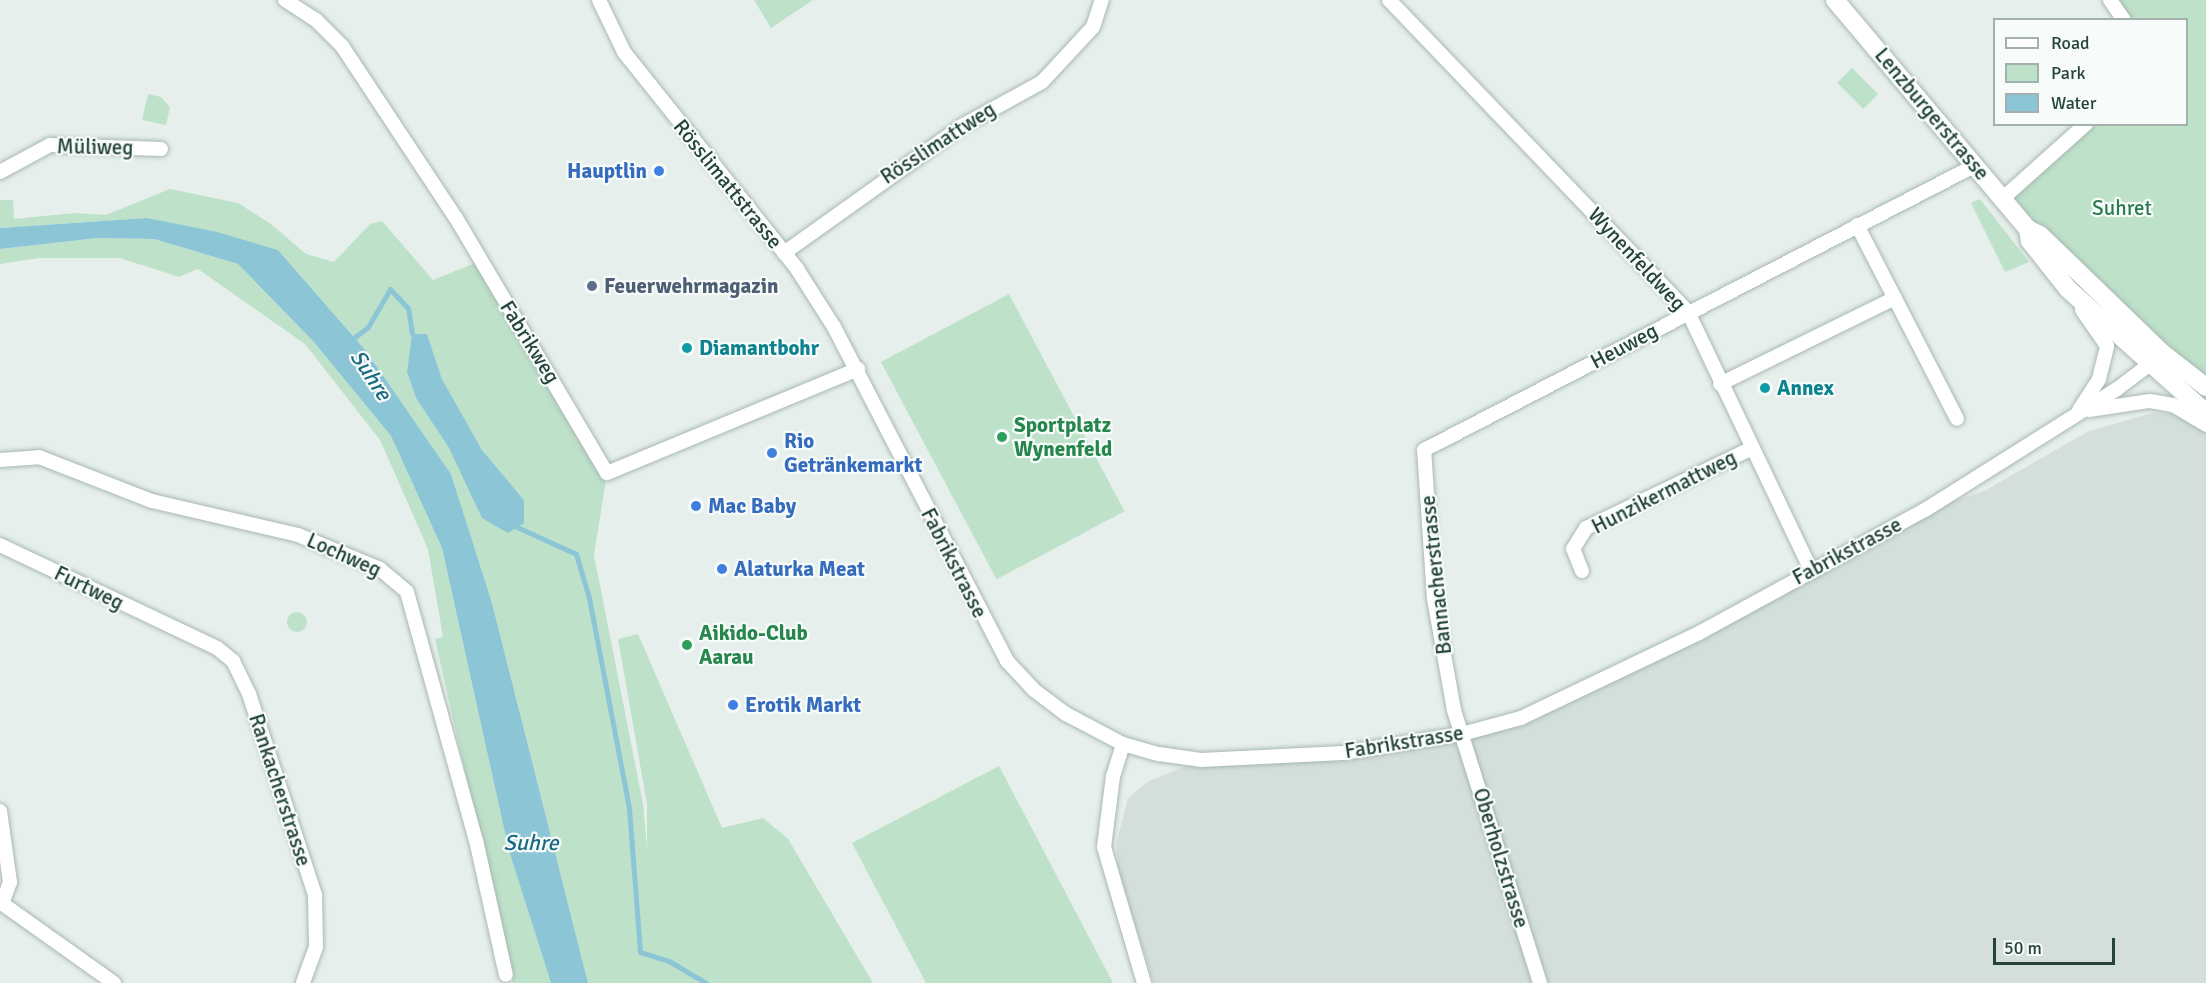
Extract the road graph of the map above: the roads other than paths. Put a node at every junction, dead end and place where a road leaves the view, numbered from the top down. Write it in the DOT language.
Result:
graph roads {
  1 [pos="285,0"];
  2 [pos="599,0"];
  3 [pos="1102,0"];
  4 [pos="1389,0"];
  5 [pos="1835,0"];
  6 [pos="2110,0"];
  7 [pos="2123,18"];
  8 [pos="2084,126"];
  9 [pos="161,149"];
  10 [pos="1976,165"];
  11 [pos="0,172"];
  12 [pos="2002,199"];
  13 [pos="1857,225"];
  14 [pos="2028,229"];
  15 [pos="784,253"];
  16 [pos="2068,289"];
  17 [pos="1895,298"];
  18 [pos="1688,312"];
  19 [pos="2155,359"];
  20 [pos="858,369"];
  21 [pos="1720,384"];
  22 [pos="2206,387"];
  23 [pos="2078,412"];
  24 [pos="2206,413"];
  25 [pos="1957,419"];
  26 [pos="2206,425"];
  27 [pos="1750,449"];
  28 [pos="1424,450"];
  29 [pos="0,460"];
  30 [pos="0,545"];
  31 [pos="1811,570"];
  32 [pos="1582,571"];
  33 [pos="178,630"];
  34 [pos="1462,734"];
  35 [pos="1123,744"];
  36 [pos="0,811"];
  37 [pos="1,903"];
  38 [pos="506,975"];
  39 [pos="114,983"];
  40 [pos="303,983"];
  41 [pos="1144,983"];
  42 [pos="1540,983"];
  1 -- 20 [label="street, Fabrikweg"];
  2 -- 15 [label="street, Rösslimattstrasse"];
  3 -- 15 [label="street, Rösslimattweg"];
  4 -- 18 [label="street, Wynenfeldweg"];
  5 -- 10 [label="main road, Lenzburgerstrasse"];
  6 -- 7 [label="street"];
  8 -- 12 [label="street"];
  9 -- 11 [label="street, Müliweg"];
  10 -- 12 [label="main road, Lenzburgerstrasse"];
  10 -- 13 [label="street, Heuweg"];
  12 -- 14 [label="main road, Lenzburgerstrasse"];
  13 -- 17 [label="street"];
  13 -- 18 [label="street, Heuweg"];
  14 -- 16 [label="main road, Lenzburgerstrasse"];
  14 -- 19 [label="main road, Lenzburgerstrasse"];
  15 -- 20 [label="street, Rösslimattstrasse"];
  16 -- 19 [label="main road, Lenzburgerstrasse"];
  16 -- 23 [label="street, Fabrikstrasse"];
  17 -- 21 [label="street"];
  17 -- 25 [label="street"];
  18 -- 21 [label="street, Wynenfeldweg"];
  18 -- 28 [label="street, Heuweg"];
  19 -- 22 [label="main road, Lenzburgerstrasse"];
  19 -- 23 [label="street, Fabrikstrasse"];
  19 -- 24 [label="main road, Lenzburgerstrasse"];
  20 -- 35 [label="street, Fabrikstrasse"];
  21 -- 27 [label="street, Wynenfeldweg"];
  23 -- 26 [label="street, Fabrikstrasse"];
  23 -- 31 [label="street, Fabrikstrasse"];
  27 -- 31 [label="street, Wynenfeldweg"];
  27 -- 32 [label="street, Hunzikermattweg"];
  28 -- 34 [label="street, Bannacherstrasse"];
  29 -- 38 [label="street, Lochweg"];
  30 -- 33 [label="street, Furtweg"];
  31 -- 34 [label="street, Fabrikstrasse"];
  33 -- 40 [label="street, Rankacherstrasse"];
  34 -- 35 [label="street, Fabrikstrasse"];
  34 -- 42 [label="street, Oberholzstrasse"];
  35 -- 41 [label="street"];
  36 -- 37 [label="street"];
  37 -- 39 [label="street"];
}
